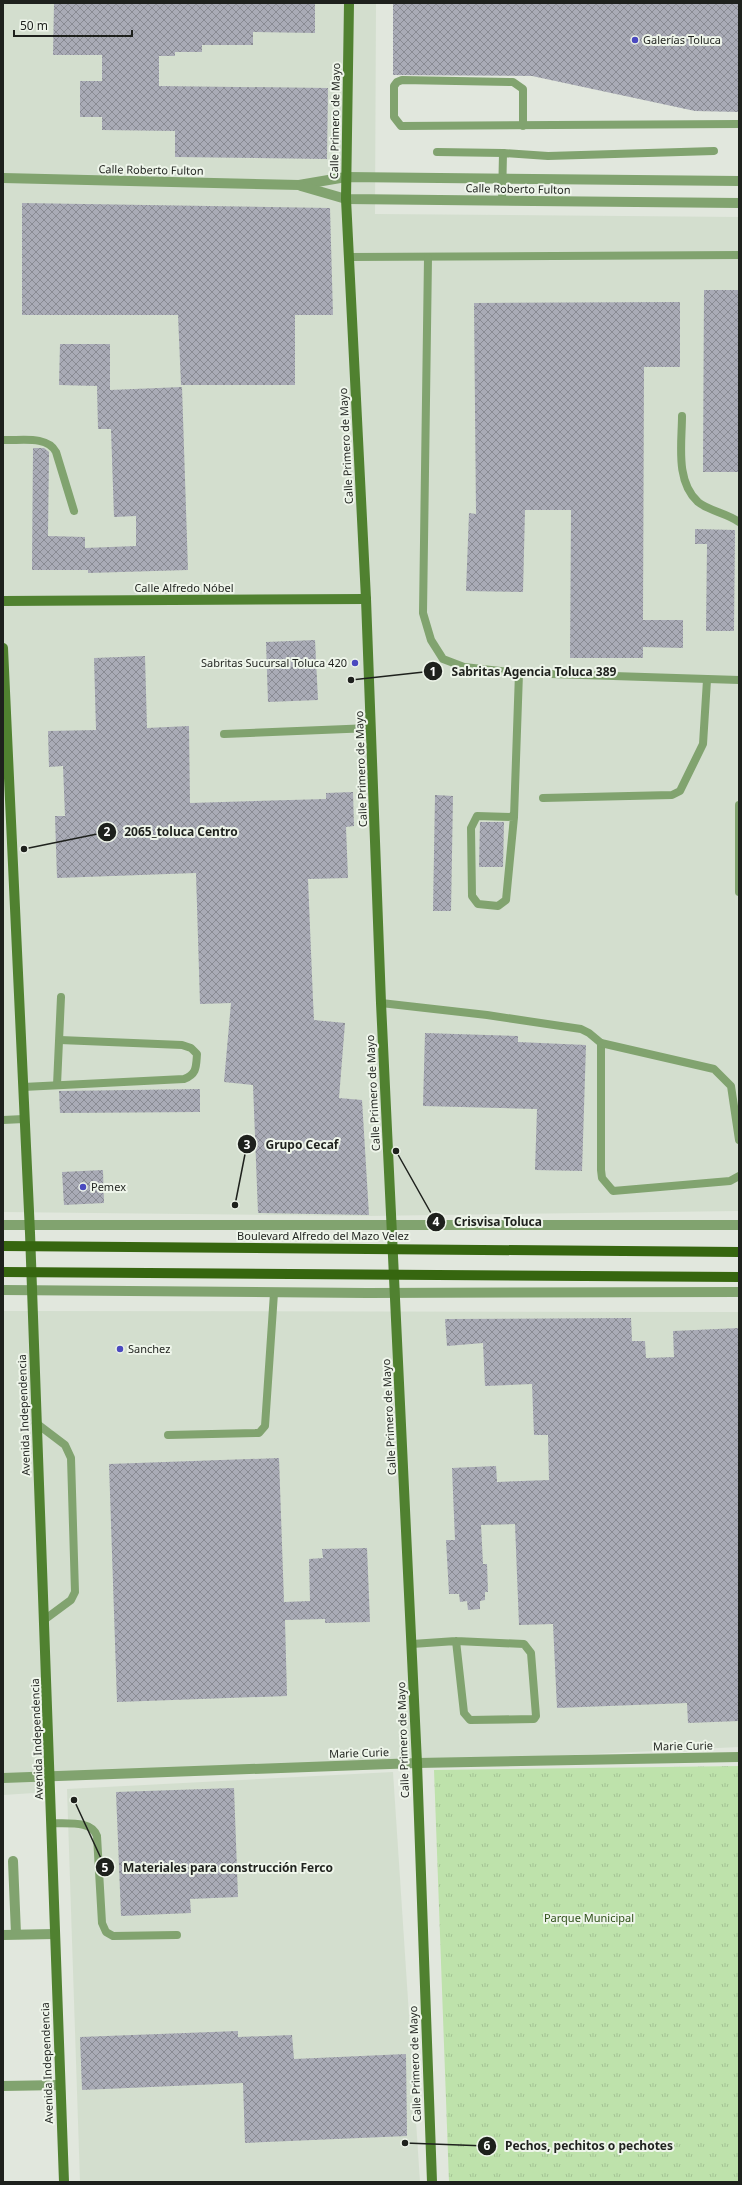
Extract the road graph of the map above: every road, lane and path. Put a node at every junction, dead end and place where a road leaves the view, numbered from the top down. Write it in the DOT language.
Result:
graph roads {
  1 [pos="349,3"];
  2 [pos="739,124"];
  3 [pos="523,126"];
  4 [pos="714,151"];
  5 [pos="437,152"];
  6 [pos="502,153"];
  7 [pos="346,177"];
  8 [pos="3,178"];
  9 [pos="502,178"];
  10 [pos="739,181"];
  11 [pos="299,185"];
  12 [pos="346,199"];
  13 [pos="502,201"];
  14 [pos="739,203"];
  15 [pos="739,255"];
  16 [pos="349,257"];
  17 [pos="428,258"];
  18 [pos="682,416"];
  19 [pos="3,440"];
  20 [pos="74,511"];
  21 [pos="739,522"];
  22 [pos="366,599"];
  23 [pos="3,601"];
  24 [pos="3,648"];
  25 [pos="520,673"];
  26 [pos="707,680"];
  27 [pos="739,680"];
  28 [pos="372,728"];
  29 [pos="224,734"];
  30 [pos="543,798"];
  31 [pos="739,805"];
  32 [pos="514,817"];
  33 [pos="739,892"];
  34 [pos="61,996"];
  35 [pos="381,1003"];
  36 [pos="60,1040"];
  37 [pos="601,1043"];
  38 [pos="57,1085"];
  39 [pos="23,1087"];
  40 [pos="24,1119"];
  41 [pos="3,1120"];
  42 [pos="739,1140"];
  43 [pos="739,1176"];
  44 [pos="3,1225"];
  45 [pos="739,1225"];
  46 [pos="391,1226"];
  47 [pos="30,1229"];
  48 [pos="3,1246"];
  49 [pos="739,1252"];
  50 [pos="3,1272"];
  51 [pos="739,1277"];
  52 [pos="31,1287"];
  53 [pos="3,1290"];
  54 [pos="395,1292"];
  55 [pos="739,1292"];
  56 [pos="274,1293"];
  57 [pos="36,1422"];
  58 [pos="168,1435"];
  59 [pos="44,1620"];
  60 [pos="456,1641"];
  61 [pos="412,1644"];
  62 [pos="739,1756"];
  63 [pos="417,1763"];
  64 [pos="50,1775"];
  65 [pos="3,1778"];
  66 [pos="52,1823"];
  67 [pos="14,1861"];
  68 [pos="16,1934"];
  69 [pos="55,1934"];
  70 [pos="3,1935"];
  71 [pos="177,1935"];
  72 [pos="60,2085"];
  73 [pos="3,2086"];
  74 [pos="64,2182"];
  75 [pos="432,2182"];
  1 -- 7 [label="main road, Calle Primero de Mayo"];
  2 -- 3 [label="lane"];
  3 -- 3 [label="lane"];
  4 -- 6 [label="lane"];
  5 -- 6 [label="lane"];
  6 -- 9 [label="lane"];
  7 -- 9 [label="street, Calle Roberto Fulton"];
  7 -- 11 [label="street, Calle Roberto Fulton"];
  7 -- 12 [label="main road, Calle Primero de Mayo"];
  8 -- 11 [label="street, Calle Roberto Fulton"];
  9 -- 10 [label="street, Calle Roberto Fulton"];
  9 -- 13 [label="lane"];
  11 -- 12 [label="street, Calle Roberto Fulton"];
  12 -- 13 [label="street, Calle Roberto Fulton"];
  12 -- 16 [label="main road, Calle Primero de Mayo"];
  13 -- 14 [label="street, Calle Roberto Fulton"];
  15 -- 17 [label="lane"];
  16 -- 17 [label="lane"];
  16 -- 22 [label="main road, Calle Primero de Mayo"];
  17 -- 25 [label="lane"];
  18 -- 21 [label="lane"];
  19 -- 20 [label="lane"];
  22 -- 23 [label="main road, Calle Alfredo Nóbel"];
  22 -- 28 [label="main road, Calle Primero de Mayo"];
  24 -- 39 [label="main road, Avenida Independencia"];
  25 -- 26 [label="lane"];
  25 -- 32 [label="lane"];
  26 -- 27 [label="lane"];
  26 -- 30 [label="lane"];
  28 -- 29 [label="lane"];
  28 -- 35 [label="main road, Calle Primero de Mayo"];
  31 -- 33 [label="lane"];
  32 -- 32 [label="lane"];
  34 -- 36 [label="lane"];
  35 -- 37 [label="lane"];
  35 -- 46 [label="main road, Calle Primero de Mayo"];
  36 -- 38 [label="lane"];
  36 -- 38 [label="lane"];
  37 -- 42 [label="lane"];
  37 -- 43 [label="lane"];
  38 -- 39 [label="lane"];
  39 -- 40 [label="main road, Avenida Independencia"];
  40 -- 41 [label="lane"];
  40 -- 47 [label="main road, Avenida Independencia"];
  44 -- 47 [label="street, Boulevard Alfredo del Mazo Velez"];
  45 -- 46 [label="street, Boulevard Alfredo del Mazo Velez"];
  46 -- 47 [label="street, Boulevard Alfredo del Mazo Velez"];
  46 -- 54 [label="main road, Calle Primero de Mayo"];
  47 -- 52 [label="main road, Avenida Independencia"];
  48 -- 49 [label="main road, Boulevard Alfredo del Mazo Velez"];
  50 -- 51 [label="main road"];
  52 -- 53 [label="street"];
  52 -- 56 [label="street"];
  52 -- 57 [label="main road, Avenida Independencia"];
  54 -- 55 [label="street"];
  54 -- 56 [label="street"];
  54 -- 61 [label="main road, Calle Primero de Mayo"];
  56 -- 58 [label="lane"];
  57 -- 59 [label="main road, Avenida Independencia"];
  57 -- 59 [label="lane"];
  59 -- 64 [label="main road, Avenida Independencia"];
  60 -- 60 [label="lane"];
  60 -- 61 [label="lane"];
  61 -- 63 [label="main road, Calle Primero de Mayo"];
  62 -- 63 [label="street, Marie Curie"];
  63 -- 64 [label="street, Marie Curie"];
  63 -- 75 [label="main road, Calle Primero de Mayo"];
  64 -- 65 [label="street, Marie Curie"];
  64 -- 66 [label="main road, Avenida Independencia"];
  66 -- 69 [label="main road, Avenida Independencia"];
  66 -- 71 [label="lane"];
  67 -- 68 [label="street"];
  68 -- 69 [label="street"];
  68 -- 70 [label="street"];
  69 -- 72 [label="main road, Avenida Independencia"];
  72 -- 73 [label="street"];
  72 -- 74 [label="main road, Avenida Independencia"];
}
